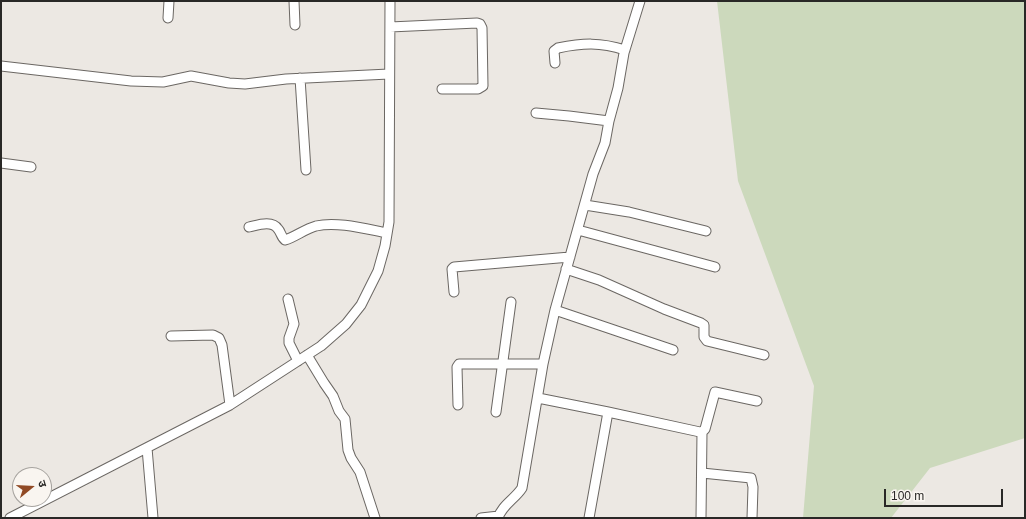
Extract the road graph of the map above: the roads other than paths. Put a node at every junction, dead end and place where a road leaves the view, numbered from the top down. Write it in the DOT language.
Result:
graph roads {
  1 [pos="169,1"];
  2 [pos="294,1"];
  3 [pos="390,1"];
  4 [pos="640,1"];
  5 [pos="168,18"];
  6 [pos="295,25"];
  7 [pos="390,28"];
  8 [pos="625,50"];
  9 [pos="555,63"];
  10 [pos="1,66"];
  11 [pos="389,74"];
  12 [pos="300,78"];
  13 [pos="442,89"];
  14 [pos="536,113"];
  15 [pos="609,121"];
  16 [pos="1,164"];
  17 [pos="31,167"];
  18 [pos="306,170"];
  19 [pos="585,205"];
  20 [pos="249,227"];
  21 [pos="578,230"];
  22 [pos="706,231"];
  23 [pos="387,233"];
  24 [pos="570,258"];
  25 [pos="715,267"];
  26 [pos="566,269"];
  27 [pos="454,292"];
  28 [pos="288,299"];
  29 [pos="511,302"];
  30 [pos="555,310"];
  31 [pos="171,336"];
  32 [pos="673,350"];
  33 [pos="308,355"];
  34 [pos="764,355"];
  35 [pos="298,361"];
  36 [pos="503,364"];
  37 [pos="543,364"];
  38 [pos="538,398"];
  39 [pos="757,401"];
  40 [pos="230,405"];
  41 [pos="458,405"];
  42 [pos="496,412"];
  43 [pos="608,412"];
  44 [pos="702,432"];
  45 [pos="147,448"];
  46 [pos="702,473"];
  47 [pos="498,517"];
  48 [pos="10,518"];
  49 [pos="153,518"];
  50 [pos="375,518"];
  51 [pos="481,518"];
  52 [pos="589,518"];
  53 [pos="701,518"];
  54 [pos="752,518"];
  1 -- 5 [label="street"];
  2 -- 6 [label="street"];
  3 -- 7 [label="street"];
  4 -- 8 [label="street"];
  7 -- 11 [label="street"];
  7 -- 13 [label="street"];
  8 -- 9 [label="street"];
  8 -- 15 [label="street"];
  10 -- 12 [label="street"];
  11 -- 12 [label="street"];
  11 -- 23 [label="street"];
  12 -- 18 [label="street"];
  14 -- 15 [label="street"];
  15 -- 19 [label="street"];
  16 -- 17 [label="street"];
  19 -- 21 [label="street"];
  19 -- 22 [label="street"];
  20 -- 23 [label="street"];
  21 -- 24 [label="street"];
  21 -- 25 [label="street"];
  23 -- 33 [label="street"];
  24 -- 26 [label="street"];
  24 -- 27 [label="street"];
  26 -- 30 [label="street"];
  26 -- 34 [label="street"];
  28 -- 35 [label="street"];
  29 -- 36 [label="street"];
  30 -- 32 [label="street"];
  30 -- 37 [label="street"];
  31 -- 40 [label="street"];
  33 -- 35 [label="street"];
  33 -- 50 [label="street"];
  35 -- 40 [label="street"];
  36 -- 37 [label="street"];
  36 -- 41 [label="street"];
  36 -- 42 [label="street"];
  37 -- 38 [label="street"];
  38 -- 43 [label="street"];
  38 -- 47 [label="street"];
  39 -- 44 [label="street"];
  40 -- 45 [label="street"];
  43 -- 44 [label="street"];
  43 -- 52 [label="street"];
  44 -- 46 [label="street"];
  45 -- 48 [label="street"];
  45 -- 49 [label="street"];
  46 -- 53 [label="street"];
  46 -- 54 [label="street"];
  47 -- 51 [label="street"];
}
